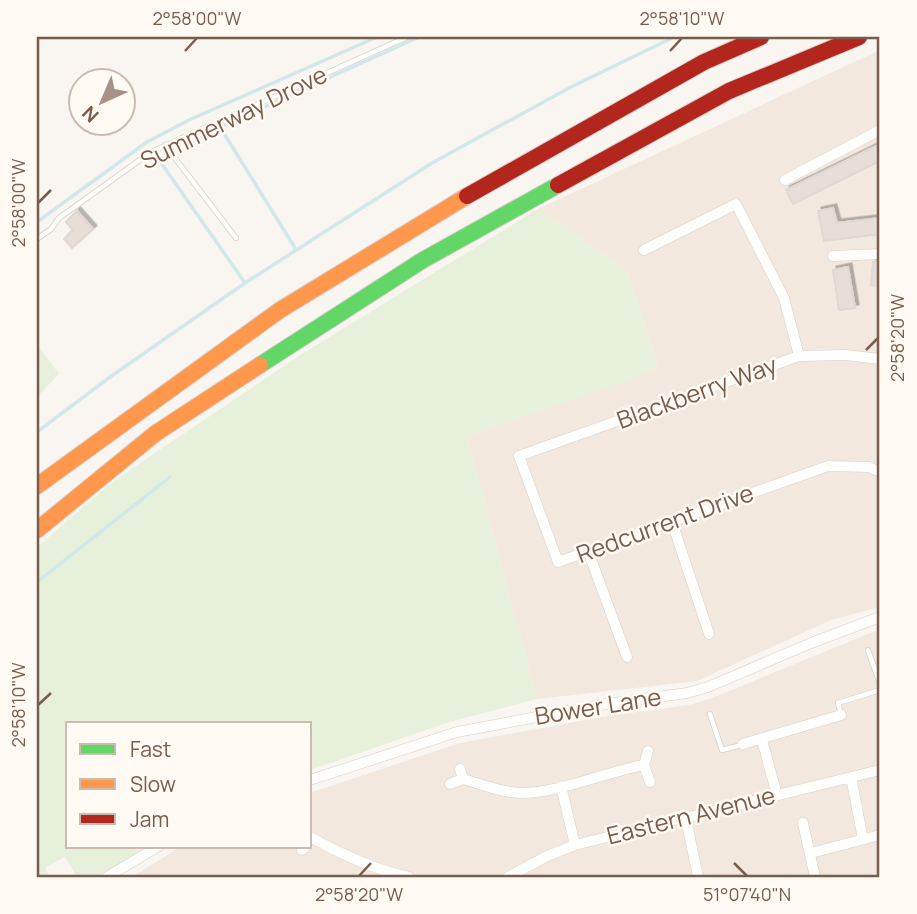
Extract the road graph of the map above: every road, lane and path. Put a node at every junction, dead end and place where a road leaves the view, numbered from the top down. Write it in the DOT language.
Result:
graph roads {
  1 [pos="407,37"];
  2 [pos="761,37"];
  3 [pos="859,37"];
  4 [pos="880,130"];
  5 [pos="165,145"];
  6 [pos="785,180"];
  7 [pos="236,238"];
  8 [pos="37,239"];
  9 [pos="644,250"];
  10 [pos="880,254"];
  11 [pos="833,256"];
  12 [pos="799,356"];
  13 [pos="880,359"];
  14 [pos="519,456"];
  15 [pos="880,472"];
  16 [pos="37,486"];
  17 [pos="672,522"];
  18 [pos="37,530"];
  19 [pos="588,551"];
  20 [pos="880,617"];
  21 [pos="709,634"];
  22 [pos="868,650"];
  23 [pos="627,657"];
  24 [pos="880,684"];
  25 [pos="880,690"];
  26 [pos="710,714"];
  27 [pos="841,715"];
  28 [pos="762,740"];
  29 [pos="743,744"];
  30 [pos="648,751"];
  31 [pos="644,765"];
  32 [pos="880,770"];
  33 [pos="851,777"];
  34 [pos="312,779"];
  35 [pos="650,782"];
  36 [pos="450,784"];
  37 [pos="561,786"];
  38 [pos="777,795"];
  39 [pos="685,819"];
  40 [pos="803,823"];
  41 [pos="880,835"];
  42 [pos="863,839"];
  43 [pos="312,844"];
  44 [pos="575,845"];
  45 [pos="156,848"];
  46 [pos="811,853"];
  47 [pos="391,876"];
  48 [pos="107,877"];
  49 [pos="409,877"];
  50 [pos="508,877"];
  51 [pos="698,877"];
  52 [pos="815,877"];
  1 -- 5 [label="lane, Summerway Drove"];
  2 -- 16 [label="highway"];
  3 -- 18 [label="highway"];
  4 -- 6 [label="street"];
  5 -- 7 [label="lane"];
  5 -- 8 [label="lane, Summerway Drove"];
  9 -- 12 [label="street"];
  10 -- 11 [label="street"];
  12 -- 13 [label="street, Blackberry Way"];
  12 -- 14 [label="street, Blackberry Way"];
  14 -- 19 [label="street, Redcurrent Drive"];
  15 -- 17 [label="street, Redcurrent Drive"];
  17 -- 19 [label="street, Redcurrent Drive"];
  17 -- 21 [label="street"];
  19 -- 23 [label="street"];
  20 -- 34 [label="street, Bower Lane"];
  22 -- 24 [label="lane"];
  25 -- 27 [label="lane"];
  26 -- 29 [label="lane"];
  27 -- 28 [label="street"];
  28 -- 29 [label="street"];
  28 -- 38 [label="street"];
  30 -- 31 [label="street"];
  31 -- 35 [label="street"];
  31 -- 37 [label="street"];
  32 -- 33 [label="street, Eastern Avenue"];
  33 -- 38 [label="street, Eastern Avenue"];
  33 -- 42 [label="street"];
  36 -- 37 [label="street"];
  37 -- 44 [label="street"];
  38 -- 39 [label="street, Eastern Avenue"];
  39 -- 44 [label="street, Eastern Avenue"];
  39 -- 51 [label="street"];
  40 -- 46 [label="street"];
  41 -- 42 [label="street"];
  42 -- 46 [label="street"];
  43 -- 47 [label="street"];
  44 -- 50 [label="street, Eastern Avenue"];
  45 -- 48 [label="street"];
  46 -- 52 [label="street"];
  47 -- 49 [label="street"];
}
